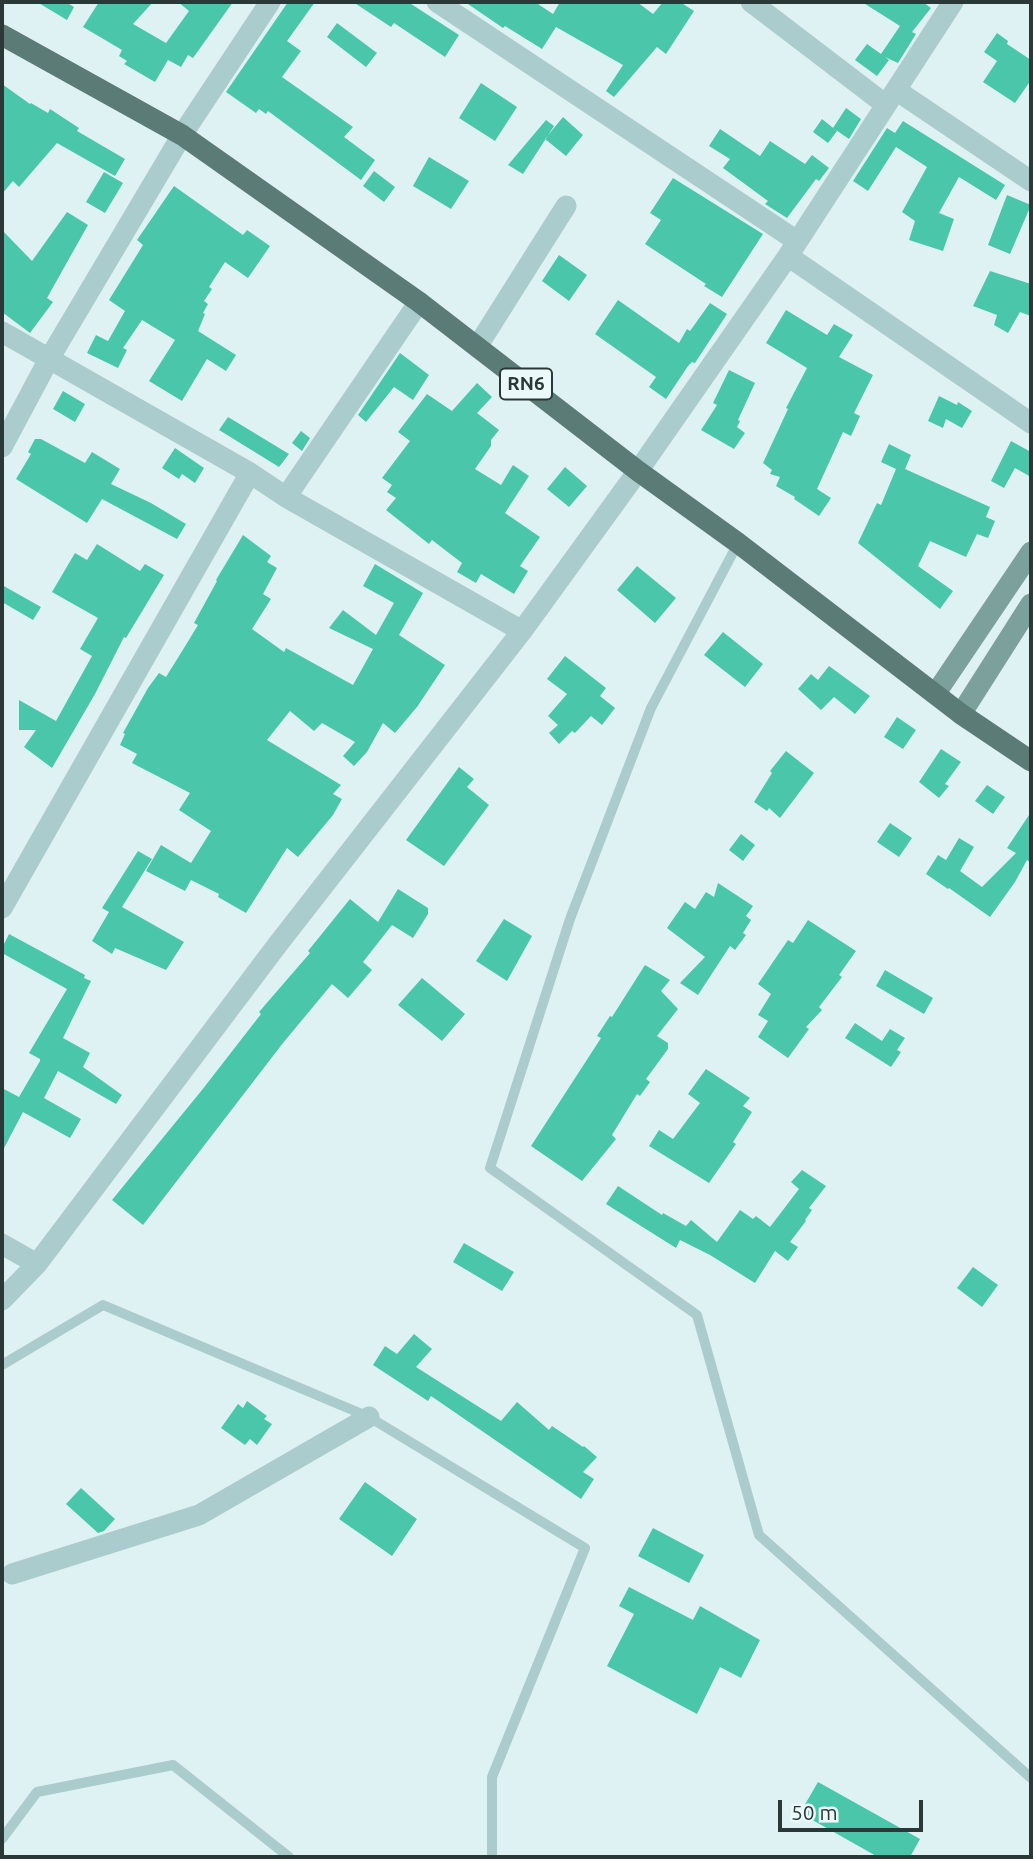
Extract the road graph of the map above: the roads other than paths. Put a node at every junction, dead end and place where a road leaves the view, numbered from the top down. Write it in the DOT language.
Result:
graph roads {
  1 [pos="270,2"];
  2 [pos="437,2"];
  3 [pos="751,2"];
  4 [pos="953,2"];
  5 [pos="2,36"];
  6 [pos="891,98"];
  7 [pos="182,135"];
  8 [pos="1031,181"];
  9 [pos="566,206"];
  10 [pos="793,249"];
  11 [pos="419,302"];
  12 [pos="2,332"];
  13 [pos="477,346"];
  14 [pos="49,359"];
  15 [pos="1031,424"];
  16 [pos="2,447"];
  17 [pos="638,471"];
  18 [pos="250,472"];
  19 [pos="286,498"];
  20 [pos="738,543"];
  21 [pos="1031,552"];
  22 [pos="1031,604"];
  23 [pos="522,631"];
  24 [pos="936,693"];
  25 [pos="961,714"];
  26 [pos="1031,761"];
  27 [pos="2,908"];
  28 [pos="2,1244"];
  29 [pos="37,1264"];
  30 [pos="2,1300"];
  31 [pos="2,1365"];
  32 [pos="369,1417"];
  33 [pos="12,1574"];
  34 [pos="1031,1778"];
  35 [pos="2,1839"];
  36 [pos="289,1857"];
  37 [pos="492,1857"];
  1 -- 7 [label="street"];
  2 -- 10 [label="street"];
  3 -- 6 [label="street"];
  4 -- 6 [label="street"];
  5 -- 7 [label="main road, RN6"];
  6 -- 8 [label="street"];
  6 -- 10 [label="street"];
  7 -- 11 [label="main road, RN6"];
  7 -- 14 [label="street"];
  9 -- 13 [label="street"];
  10 -- 15 [label="street"];
  10 -- 17 [label="street"];
  11 -- 13 [label="main road, RN6"];
  11 -- 19 [label="street"];
  12 -- 14 [label="street"];
  13 -- 17 [label="main road, RN6"];
  14 -- 16 [label="street"];
  14 -- 18 [label="street"];
  17 -- 20 [label="main road, RN6"];
  17 -- 23 [label="street"];
  18 -- 19 [label="street"];
  18 -- 27 [label="street"];
  19 -- 23 [label="street"];
  20 -- 24 [label="main road, RN6"];
  20 -- 34 [label="lane"];
  21 -- 24 [label="street"];
  22 -- 25 [label="street"];
  23 -- 29 [label="street"];
  24 -- 25 [label="main road, RN6"];
  25 -- 26 [label="main road, RN6"];
  28 -- 29 [label="street"];
  29 -- 30 [label="street"];
  31 -- 32 [label="lane"];
  32 -- 33 [label="street"];
  32 -- 37 [label="lane"];
  35 -- 36 [label="lane"];
}
